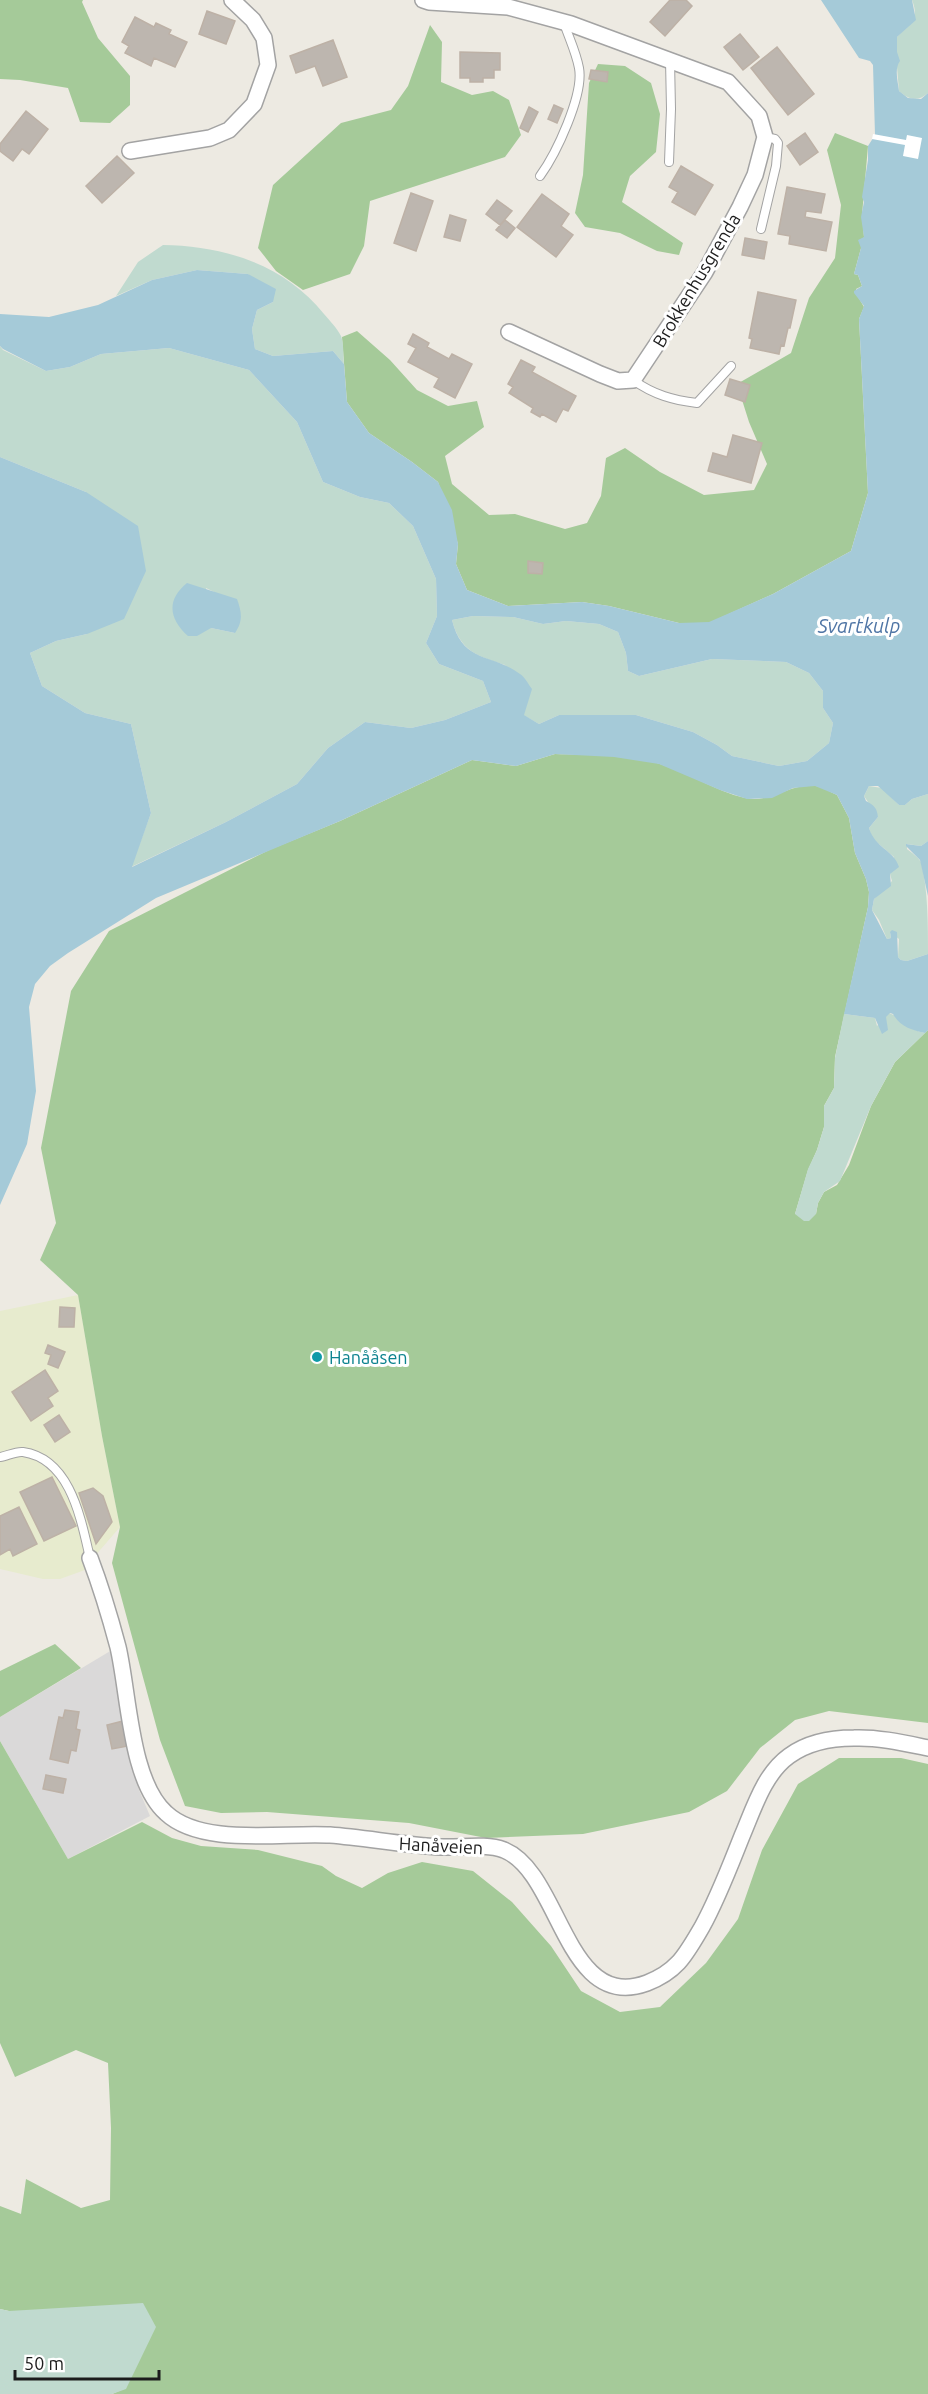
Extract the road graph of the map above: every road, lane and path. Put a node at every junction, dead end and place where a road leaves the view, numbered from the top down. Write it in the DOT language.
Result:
graph roads {
  1 [pos="232,0"];
  2 [pos="423,0"];
  3 [pos="563,22"];
  4 [pos="670,59"];
  5 [pos="765,137"];
  6 [pos="130,151"];
  7 [pos="669,162"];
  8 [pos="540,177"];
  9 [pos="761,229"];
  10 [pos="509,332"];
  11 [pos="731,366"];
  12 [pos="633,380"];
  13 [pos="0,1457"];
  14 [pos="90,1558"];
  15 [pos="928,1748"];
  1 -- 6 [label="street"];
  2 -- 3 [label="street"];
  3 -- 4 [label="street"];
  3 -- 8 [label="lane"];
  4 -- 5 [label="street"];
  4 -- 7 [label="lane"];
  5 -- 9 [label="lane"];
  5 -- 12 [label="street, Brokkenhusgrenda"];
  10 -- 12 [label="street"];
  11 -- 12 [label="lane"];
  13 -- 14 [label="lane"];
  14 -- 15 [label="street, Hanåveien"];
}
